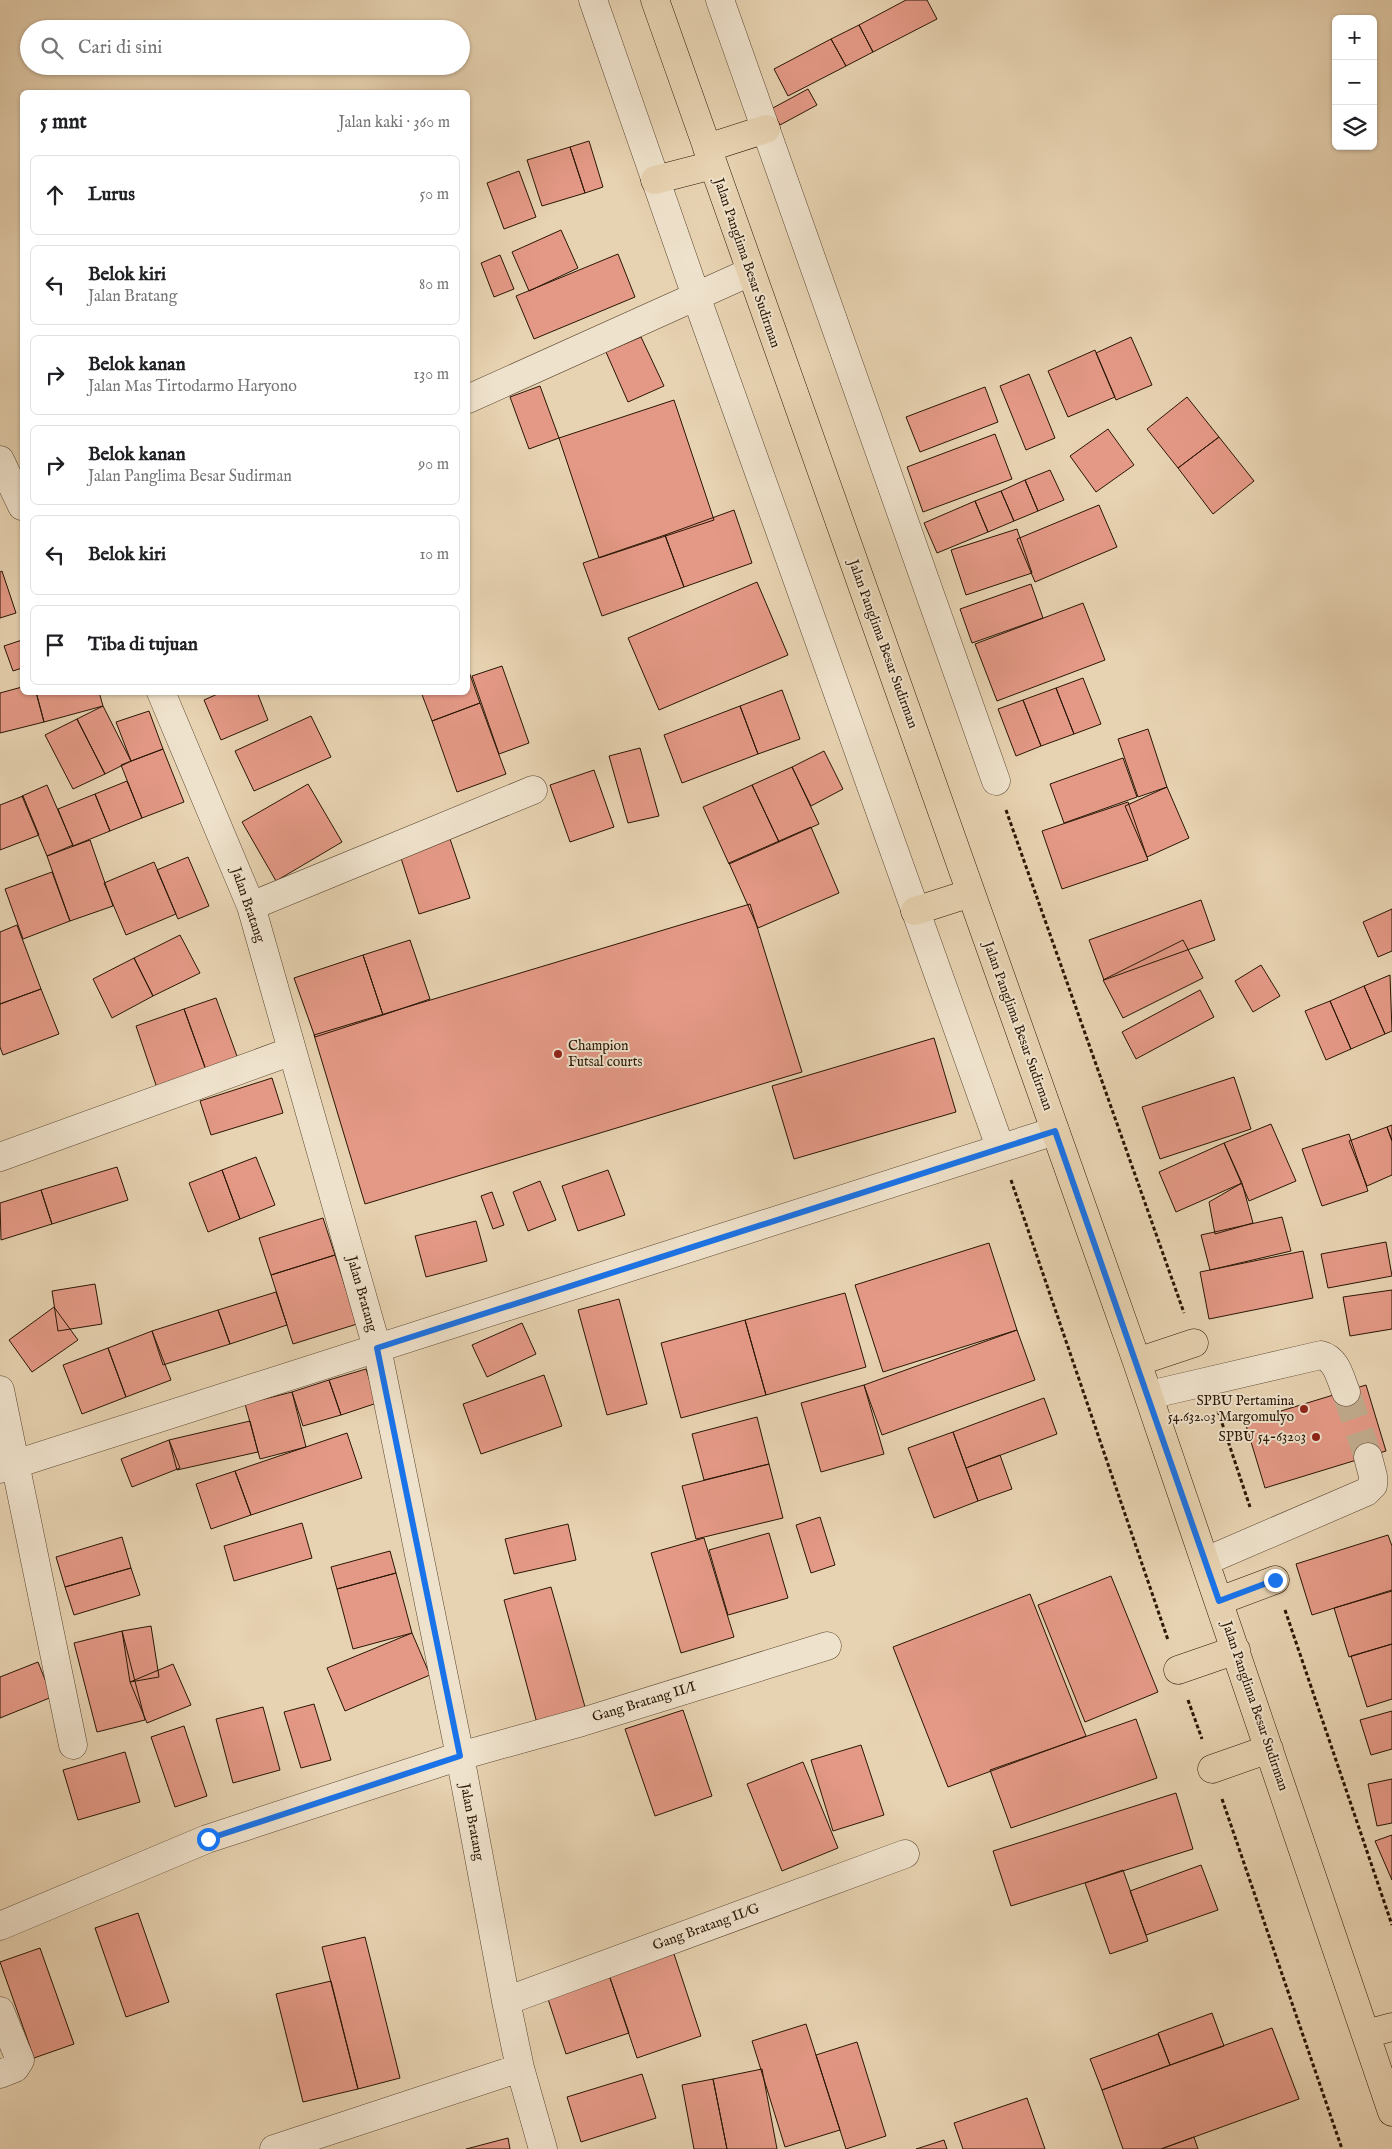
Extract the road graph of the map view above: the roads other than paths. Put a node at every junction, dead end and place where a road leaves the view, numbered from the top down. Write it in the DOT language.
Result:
graph roads {
  1 [pos="593,0"];
  2 [pos="656,0"];
  3 [pos="720,0"];
  4 [pos="766,129"];
  5 [pos="710,156"];
  6 [pos="656,180"];
  7 [pos="750,272"];
  8 [pos="696,296"];
  9 [pos="470,398"];
  10 [pos="0,460"];
  11 [pos="20,502"];
  12 [pos="162,695"];
  13 [pos="996,781"];
  14 [pos="533,790"];
  15 [pos="971,893"];
  16 [pos="251,906"];
  17 [pos="915,911"];
  18 [pos="292,1051"];
  19 [pos="1055,1131"];
  20 [pos="1000,1147"];
  21 [pos="0,1158"];
  22 [pos="1194,1343"];
  23 [pos="377,1348"];
  24 [pos="1137,1362"];
  25 [pos="0,1390"];
  26 [pos="1346,1392"];
  27 [pos="1149,1395"];
  28 [pos="1368,1457"];
  29 [pos="7,1466"];
  30 [pos="1206,1561"];
  31 [pos="1275,1580"];
  32 [pos="1219,1601"];
  33 [pos="827,1646"];
  34 [pos="1236,1650"];
  35 [pos="1178,1670"];
  36 [pos="73,1745"];
  37 [pos="1269,1749"];
  38 [pos="460,1756"];
  39 [pos="1212,1769"];
  40 [pos="905,1854"];
  41 [pos="0,1926"];
  42 [pos="506,2001"];
  43 [pos="0,2012"];
  44 [pos="1392,2027"];
  45 [pos="1366,2034"];
  46 [pos="520,2068"];
  47 [pos="0,2074"];
  48 [pos="1392,2112"];
  49 [pos="274,2149"];
  50 [pos="542,2149"];
  1 -- 6 [label="street"];
  2 -- 5 [label="main road, Jalan Panglima Besar Sudirman"];
  3 -- 4 [label="street"];
  4 -- 5 [label="main road"];
  4 -- 13 [label="street"];
  5 -- 6 [label="main road"];
  5 -- 7 [label="main road, Jalan Panglima Besar Sudirman"];
  6 -- 8 [label="street"];
  7 -- 8 [label="street"];
  7 -- 15 [label="main road, Jalan Panglima Besar Sudirman"];
  8 -- 9 [label="street"];
  8 -- 17 [label="street"];
  10 -- 11 [label="street"];
  12 -- 16 [label="street, Jalan Bratang"];
  14 -- 16 [label="street"];
  15 -- 17 [label="main road"];
  15 -- 19 [label="main road, Jalan Panglima Besar Sudirman"];
  16 -- 18 [label="street, Jalan Bratang"];
  17 -- 20 [label="street"];
  18 -- 21 [label="street"];
  18 -- 23 [label="street, Jalan Bratang"];
  19 -- 20 [label="street"];
  19 -- 24 [label="main road, Jalan Panglima Besar Sudirman"];
  20 -- 23 [label="street"];
  22 -- 24 [label="main road"];
  23 -- 29 [label="street"];
  23 -- 38 [label="street, Jalan Bratang"];
  24 -- 27 [label="main road, Jalan Panglima Besar Sudirman"];
  25 -- 29 [label="street"];
  26 -- 27 [label="street"];
  27 -- 30 [label="main road, Jalan Panglima Besar Sudirman"];
  28 -- 30 [label="street"];
  29 -- 36 [label="street"];
  30 -- 32 [label="main road, Jalan Panglima Besar Sudirman"];
  31 -- 32 [label="main road"];
  32 -- 34 [label="main road, Jalan Panglima Besar Sudirman"];
  33 -- 38 [label="street, Gang Bratang II/I"];
  34 -- 35 [label="main road"];
  34 -- 37 [label="main road, Jalan Panglima Besar Sudirman"];
  37 -- 39 [label="main road"];
  37 -- 45 [label="main road, Jalan Panglima Besar Sudirman"];
  38 -- 41 [label="street, Gang Bratang II/I"];
  38 -- 42 [label="street, Jalan Bratang"];
  40 -- 42 [label="street, Gang Bratang II/G"];
  42 -- 46 [label="street, Jalan Bratang"];
  43 -- 47 [label="street"];
  44 -- 45 [label="main road"];
  45 -- 48 [label="main road, Jalan Panglima Besar Sudirman"];
  46 -- 49 [label="street"];
  46 -- 50 [label="street, Jalan Bratang"];
}
